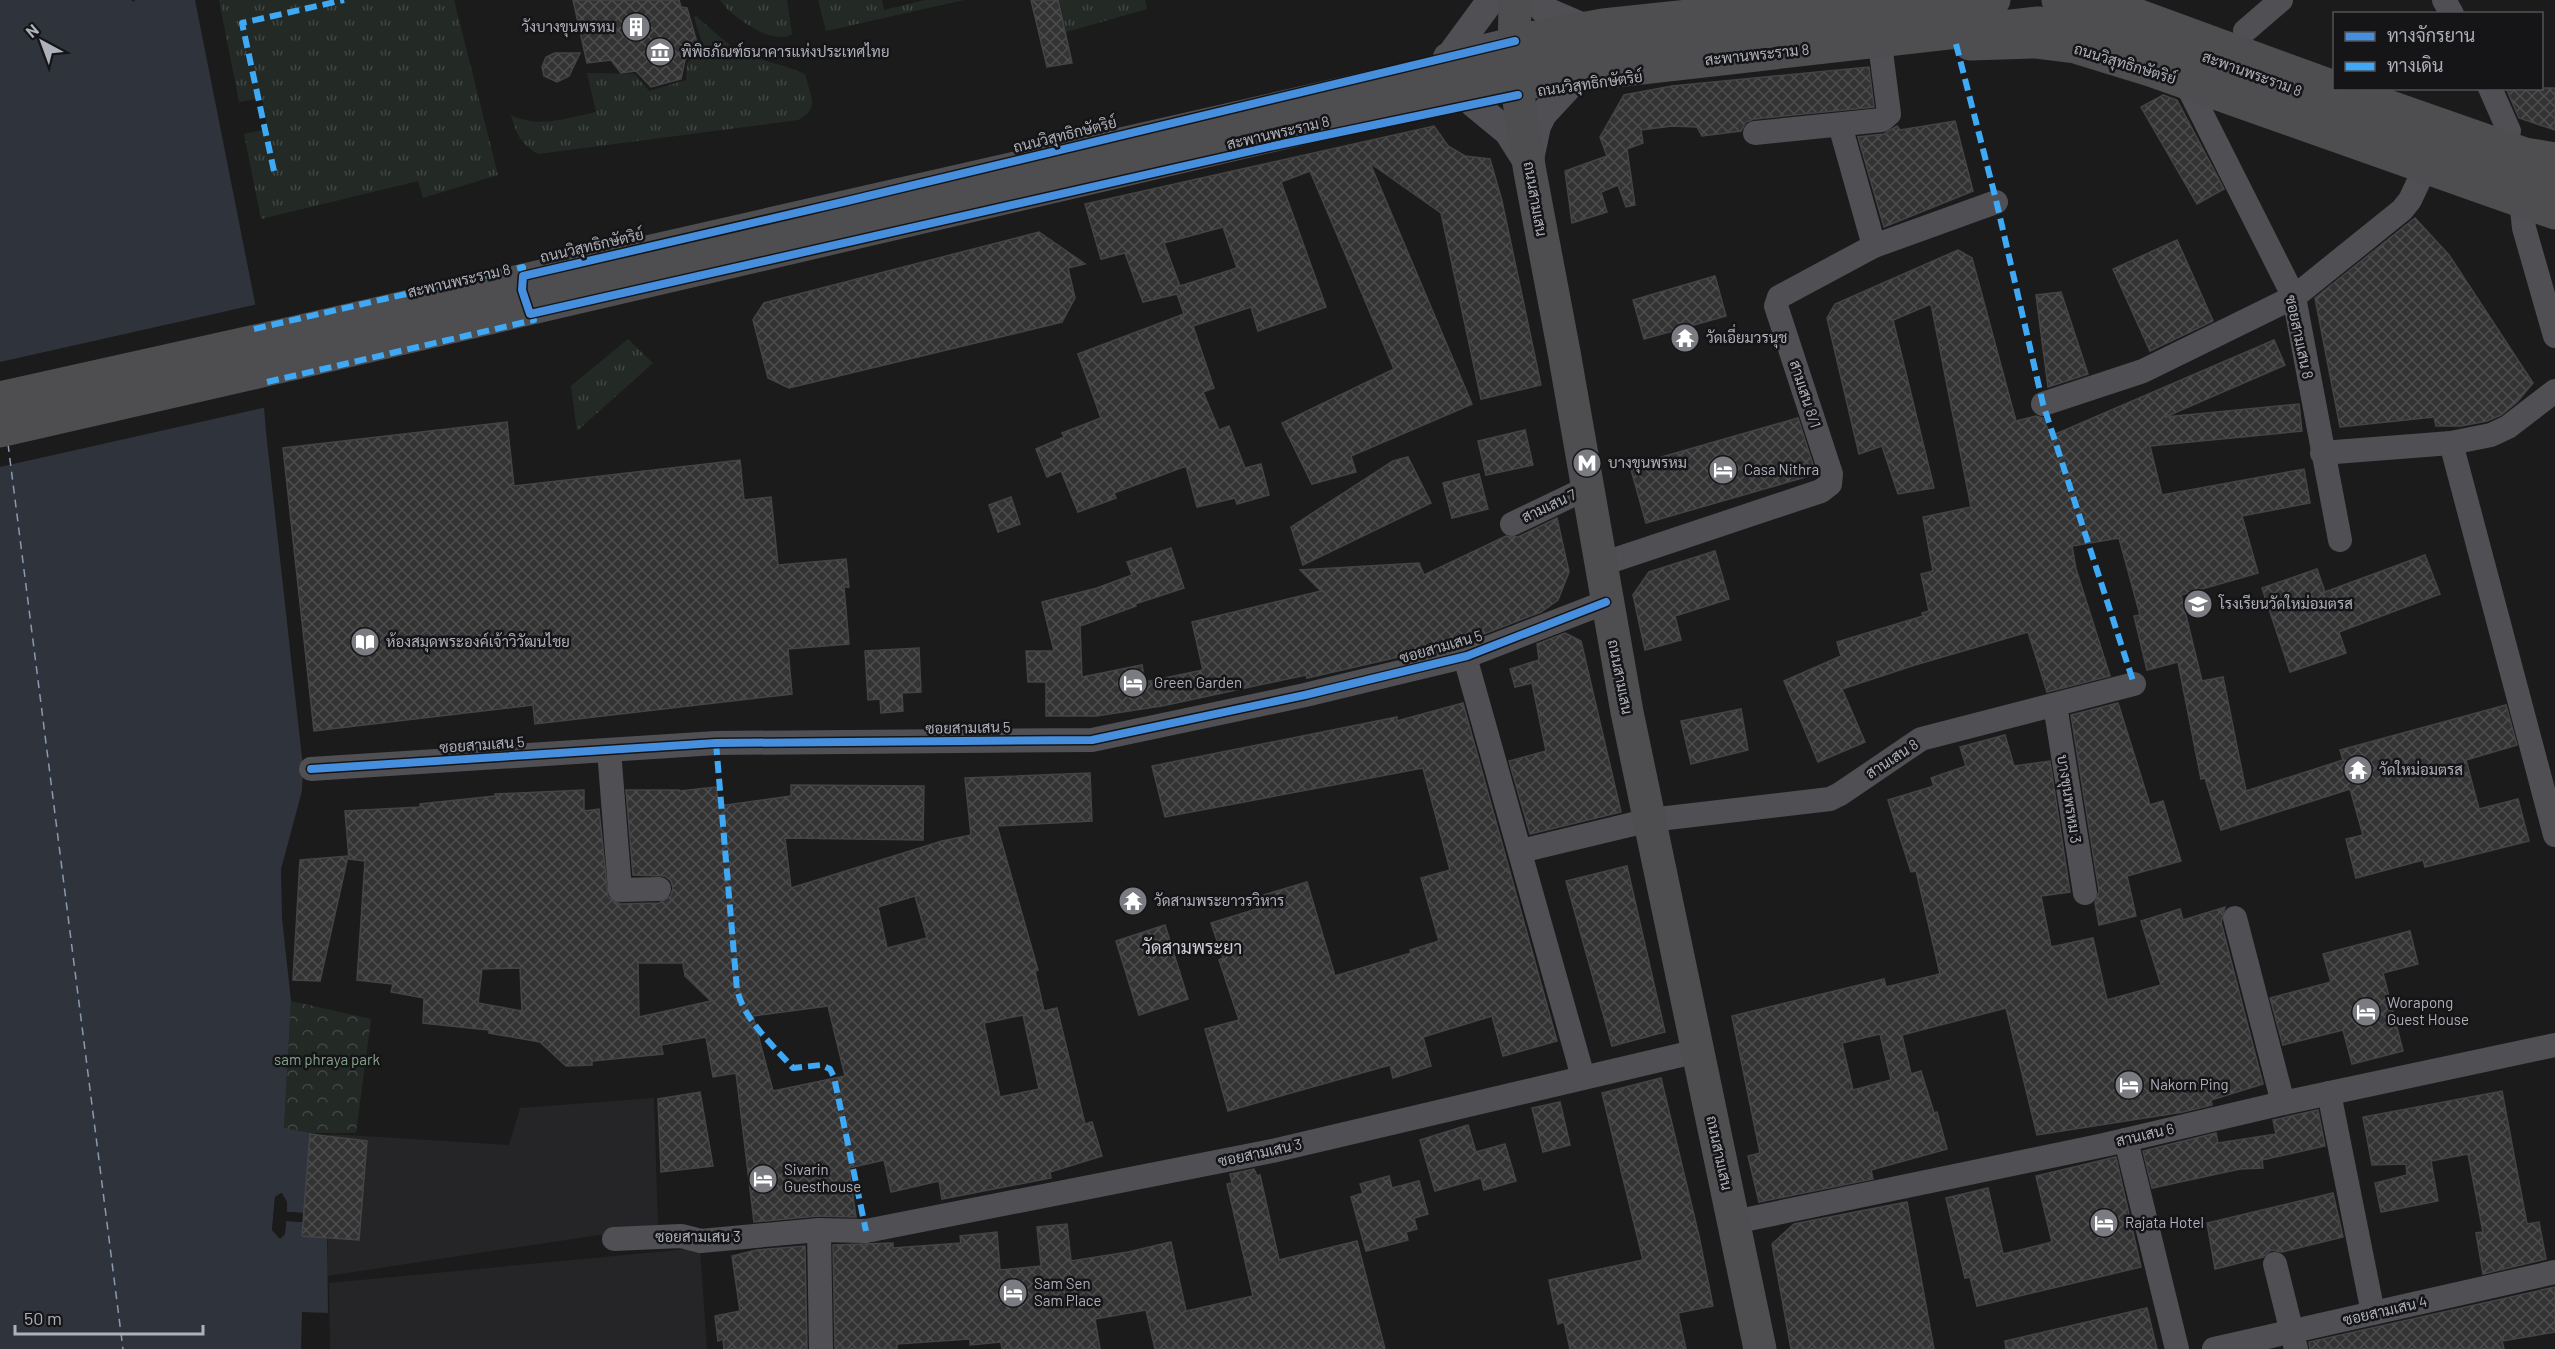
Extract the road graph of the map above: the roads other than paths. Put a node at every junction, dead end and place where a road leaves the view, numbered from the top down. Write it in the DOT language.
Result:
graph roads {
  1 [pos="1491,0"];
  2 [pos="1515,0"];
  3 [pos="1535,0"];
  4 [pos="1994,0"];
  5 [pos="2058,0"];
  6 [pos="2065,0"];
  7 [pos="2157,0"];
  8 [pos="2281,0"];
  9 [pos="1825,1"];
  10 [pos="1590,27"];
  11 [pos="2246,31"];
  12 [pos="1515,40"];
  13 [pos="1881,52"];
  14 [pos="1449,57"];
  15 [pos="2333,65"];
  16 [pos="2186,83"];
  17 [pos="1580,85"];
  18 [pos="2333,87"];
  19 [pos="2342,90"];
  20 [pos="2401,90"];
  21 [pos="2491,90"];
  22 [pos="1518,95"];
  23 [pos="1474,104"];
  24 [pos="1840,125"];
  25 [pos="2509,131"];
  26 [pos="1755,133"];
  27 [pos="2555,157"];
  28 [pos="1528,164"];
  29 [pos="2426,166"];
  30 [pos="2555,186"];
  31 [pos="2521,200"];
  32 [pos="1996,202"];
  33 [pos="2555,213"];
  34 [pos="733,226"];
  35 [pos="1874,246"];
  36 [pos="741,267"];
  37 [pos="2294,297"];
  38 [pos="2555,336"];
  39 [pos="2555,391"];
  40 [pos="0,398"];
  41 [pos="2043,404"];
  42 [pos="0,431"];
  43 [pos="2451,443"];
  44 [pos="2322,453"];
  45 [pos="1587,488"];
  46 [pos="1512,524"];
  47 [pos="2340,540"];
  48 [pos="1599,565"];
  49 [pos="1606,602"];
  50 [pos="1465,657"];
  51 [pos="2134,684"];
  52 [pos="2055,705"];
  53 [pos="609,750"];
  54 [pos="311,769"];
  55 [pos="1650,820"];
  56 [pos="2555,835"];
  57 [pos="1521,851"];
  58 [pos="658,889"];
  59 [pos="2085,893"];
  60 [pos="2235,918"];
  61 [pos="2555,1046"];
  62 [pos="1698,1050"];
  63 [pos="1583,1077"];
  64 [pos="2329,1093"];
  65 [pos="2283,1103"];
  66 [pos="2126,1140"];
  67 [pos="1734,1222"];
  68 [pos="819,1230"];
  69 [pos="614,1239"];
  70 [pos="2275,1264"];
  71 [pos="2555,1272"];
  72 [pos="2373,1313"];
  73 [pos="2294,1340"];
  74 [pos="821,1349"];
  75 [pos="1760,1349"];
  76 [pos="2177,1349"];
  77 [pos="2214,1349"];
  1 -- 14 [label="street"];
  2 -- 12 [label="main road, ถนนสามเสน"];
  3 -- 10 [label="street"];
  4 -- 40 [label="main road, สะพานพระราม 8, bridge"];
  5 -- 6 [label="main road, สะพานพระราม 8"];
  6 -- 18 [label="main road, สะพานพระราม 8"];
  7 -- 11 [label="main road"];
  8 -- 11 [label="street"];
  9 -- 10 [label="main road, ถนนวิสุทธิกษัตริย์"];
  10 -- 12 [label="main road, ถนนวิสุทธิกษัตริย์"];
  10 -- 17 [label="main road"];
  11 -- 15 [label="main road"];
  12 -- 14 [label="street, ถนนวิสุทธิกษัตริย์"];
  12 -- 22 [label="main road, ถนนสามเสน"];
  13 -- 16 [label="main road, ถนนวิสุทธิกษัตริย์"];
  13 -- 17 [label="main road, ถนนวิสุทธิกษัตริย์"];
  13 -- 24 [label="street"];
  14 -- 34 [label="street, ถนนวิสุทธิกษัตริย์"];
  16 -- 29 [label="main road, ถนนวิสุทธิกษัตริย์"];
  16 -- 37 [label="street, ซอยสามเสน 8"];
  17 -- 22 [label="main road, ถนนวิสุทธิกษัตริย์"];
  17 -- 28 [label="street"];
  19 -- 27 [label="main road, สะพานพระราม 8"];
  20 -- 25 [label="main road"];
  21 -- 25 [label="street"];
  22 -- 23 [label="street, ถนนวิสุทธิกษัตริย์"];
  22 -- 28 [label="main road, ถนนสามเสน"];
  23 -- 28 [label="street"];
  23 -- 36 [label="street, ถนนวิสุทธิกษัตริย์"];
  24 -- 26 [label="street"];
  24 -- 35 [label="street"];
  25 -- 27 [label="main road"];
  28 -- 45 [label="main road, ถนนสามเสน"];
  29 -- 31 [label="main road, ถนนวิสุทธิกษัตริย์"];
  29 -- 37 [label="street"];
  30 -- 42 [label="main road, สะพานพระราม 8, bridge"];
  31 -- 33 [label="main road, ถนนวิสุทธิกษัตริย์"];
  31 -- 38 [label="street"];
  32 -- 35 [label="street, สามเสน 8/1"];
  34 -- 36 [label="street"];
  34 -- 36 [label="street, ถนนวิสุทธิกษัตริย์"];
  35 -- 48 [label="street, สามเสน 8/1"];
  37 -- 41 [label="street"];
  37 -- 44 [label="street, ซอยสามเสน 8"];
  39 -- 43 [label="street"];
  43 -- 44 [label="street"];
  43 -- 56 [label="street"];
  44 -- 47 [label="street, ซอยสามเสน 8"];
  45 -- 46 [label="street, สามเสน 7"];
  45 -- 48 [label="main road, ถนนสามเสน"];
  48 -- 49 [label="main road, ถนนสามเสน"];
  49 -- 50 [label="street, ซอยสามเสน 5"];
  49 -- 55 [label="main road, ถนนสามเสน"];
  50 -- 53 [label="street, ซอยสามเสน 5"];
  50 -- 57 [label="street"];
  51 -- 52 [label="street, สานเสน 8"];
  52 -- 55 [label="street, สานเสน 8"];
  52 -- 59 [label="street, บางขุนพรหม 3"];
  53 -- 54 [label="street, ซอยสามเสน 5"];
  53 -- 58 [label="street"];
  55 -- 57 [label="street, สานเสน 8"];
  55 -- 62 [label="main road, ถนนสามเสน"];
  57 -- 63 [label="street"];
  60 -- 65 [label="street"];
  61 -- 64 [label="street, สานเสน 6"];
  62 -- 63 [label="street, ซอยสามเสน 3"];
  62 -- 67 [label="main road, ถนนสามเสน"];
  63 -- 68 [label="street, ซอยสามเสน 3"];
  64 -- 65 [label="street, สานเสน 6"];
  64 -- 72 [label="street"];
  65 -- 66 [label="street, สานเสน 6"];
  66 -- 67 [label="street, สานเสน 6"];
  66 -- 76 [label="street"];
  67 -- 75 [label="main road, ถนนสามเสน"];
  68 -- 69 [label="street, ซอยสามเสน 3"];
  68 -- 74 [label="street"];
  70 -- 73 [label="street"];
  71 -- 72 [label="street, ซอยสามเสน 4"];
  72 -- 73 [label="street, ซอยสามเสน 4"];
  73 -- 77 [label="street, ซอยสามเสน 4"];
}
